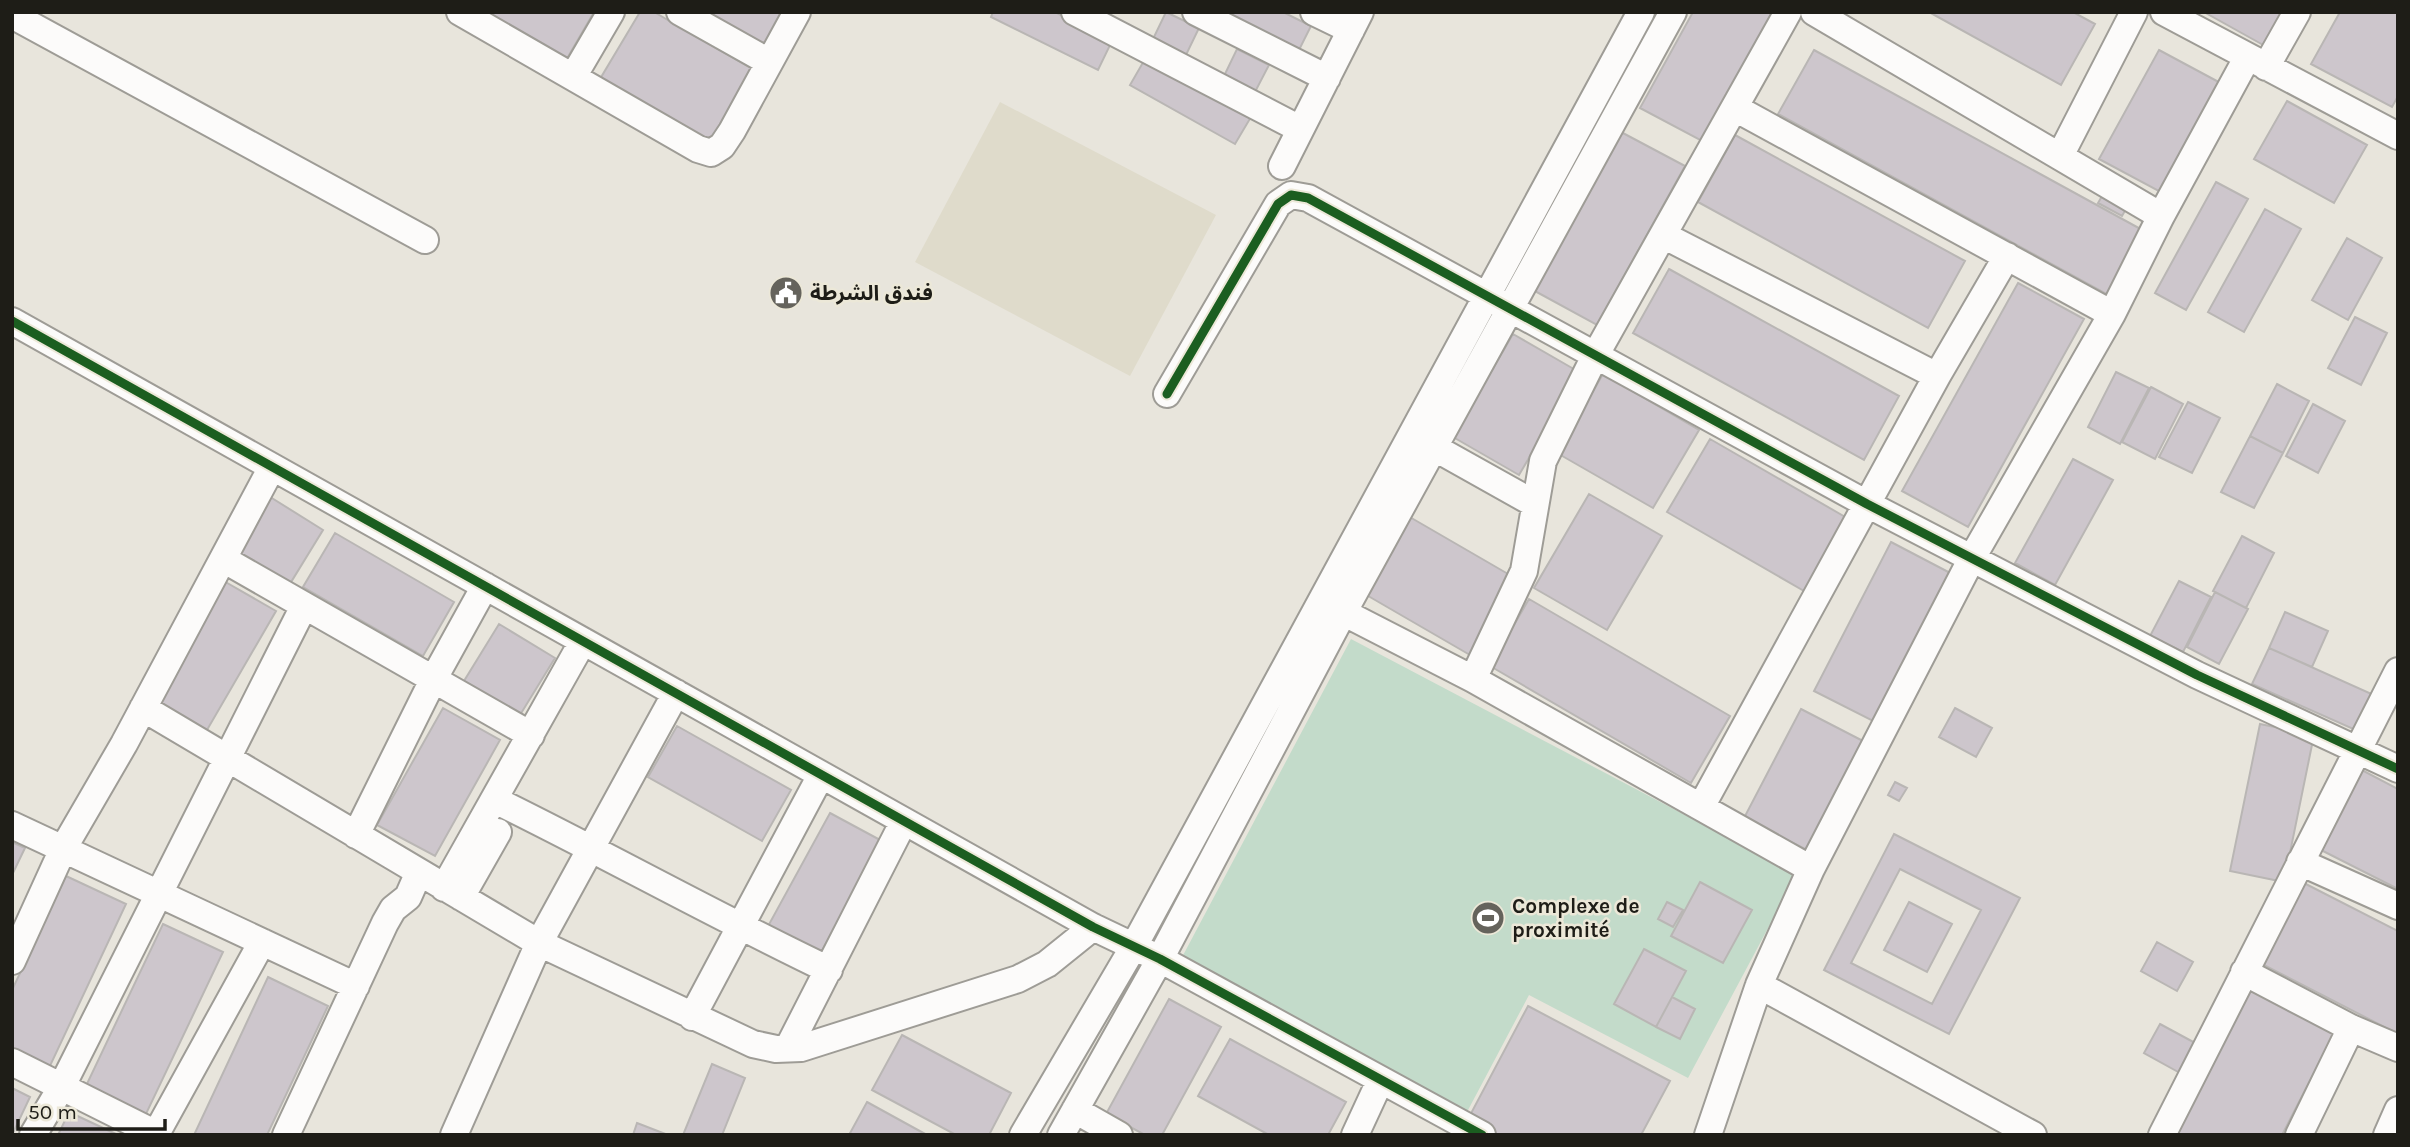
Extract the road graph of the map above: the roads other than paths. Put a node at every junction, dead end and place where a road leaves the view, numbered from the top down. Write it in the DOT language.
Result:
graph roads {
  1 [pos="460,12"];
  2 [pos="611,12"];
  3 [pos="680,12"];
  4 [pos="797,12"];
  5 [pos="1075,12"];
  6 [pos="1196,12"];
  7 [pos="1314,12"];
  8 [pos="1641,12"];
  9 [pos="1673,12"];
  10 [pos="1788,12"];
  11 [pos="1814,12"];
  12 [pos="2134,12"];
  13 [pos="2164,12"];
  14 [pos="2297,12"];
  15 [pos="12,15"];
  16 [pos="1355,21"];
  17 [pos="769,62"];
  18 [pos="2257,63"];
  19 [pos="573,77"];
  20 [pos="1326,78"];
  21 [pos="1735,108"];
  22 [pos="1300,129"];
  23 [pos="2397,133"];
  24 [pos="2060,156"];
  25 [pos="1282,166"];
  26 [pos="2161,216"];
  27 [pos="1663,235"];
  28 [pos="425,240"];
  29 [pos="2007,256"];
  30 [pos="1484,296"];
  31 [pos="1509,309"];
  32 [pos="2112,314"];
  33 [pos="12,321"];
  34 [pos="1595,356"];
  35 [pos="1937,376"];
  36 [pos="1167,394"];
  37 [pos="1436,448"];
  38 [pos="272,467"];
  39 [pos="1535,504"];
  40 [pos="1867,504"];
  41 [pos="1972,558"];
  42 [pos="223,559"];
  43 [pos="485,586"];
  44 [pos="1319,600"];
  45 [pos="304,606"];
  46 [pos="1343,613"];
  47 [pos="590,645"];
  48 [pos="2398,671"];
  49 [pos="1472,679"];
  50 [pos="433,680"];
  51 [pos="676,693"];
  52 [pos="143,708"];
  53 [pos="531,735"];
  54 [pos="2358,750"];
  55 [pos="227,758"];
  56 [pos="2398,769"];
  57 [pos="821,775"];
  58 [pos="503,804"];
  59 [pos="1702,807"];
  60 [pos="904,821"];
  61 [pos="12,825"];
  62 [pos="356,835"];
  63 [pos="592,847"];
  64 [pos="63,849"];
  65 [pos="2301,862"];
  66 [pos="1811,869"];
  67 [pos="419,872"];
  68 [pos="452,893"];
  69 [pos="159,894"];
  70 [pos="2398,906"];
  71 [pos="1093,927"];
  72 [pos="741,928"];
  73 [pos="262,942"];
  74 [pos="539,943"];
  75 [pos="1133,946"];
  76 [pos="15,947"];
  77 [pos="1160,959"];
  78 [pos="829,970"];
  79 [pos="2244,972"];
  80 [pos="1759,985"];
  81 [pos="356,986"];
  82 [pos="692,1017"];
  83 [pos="2351,1028"];
  84 [pos="788,1048"];
  85 [pos="2398,1048"];
  86 [pos="12,1062"];
  87 [pos="1380,1080"];
  88 [pos="62,1086"];
  89 [pos="1074,1110"];
  90 [pos="2398,1110"];
  91 [pos="157,1134"];
  92 [pos="33,1135"];
  93 [pos="286,1135"];
  94 [pos="454,1135"];
  95 [pos="1023,1135"];
  96 [pos="1061,1135"];
  97 [pos="1119,1135"];
  98 [pos="1355,1135"];
  99 [pos="1482,1135"];
  100 [pos="1708,1135"];
  101 [pos="2033,1135"];
  102 [pos="2162,1135"];
  103 [pos="2300,1135"];
  104 [pos="2387,1135"];
  1 -- 19 [label="street"];
  2 -- 19 [label="street"];
  3 -- 17 [label="street"];
  4 -- 17 [label="street"];
  5 -- 22 [label="street"];
  6 -- 20 [label="street"];
  7 -- 16 [label="street"];
  8 -- 30 [label="street"];
  9 -- 31 [label="street"];
  10 -- 21 [label="street"];
  11 -- 24 [label="street"];
  12 -- 24 [label="street"];
  13 -- 18 [label="street"];
  14 -- 18 [label="street"];
  15 -- 28 [label="street"];
  16 -- 20 [label="street"];
  17 -- 19 [label="street"];
  18 -- 23 [label="street"];
  18 -- 26 [label="street"];
  20 -- 22 [label="street"];
  21 -- 27 [label="street"];
  21 -- 29 [label="street"];
  22 -- 25 [label="street"];
  24 -- 26 [label="street"];
  26 -- 32 [label="street"];
  27 -- 34 [label="street"];
  27 -- 35 [label="street"];
  29 -- 32 [label="street"];
  29 -- 35 [label="street"];
  30 -- 31 [label="street"];
  30 -- 36 [label="street"];
  30 -- 44 [label="street"];
  31 -- 34 [label="street"];
  31 -- 37 [label="street"];
  32 -- 41 [label="street"];
  33 -- 38 [label="street"];
  34 -- 39 [label="street"];
  34 -- 40 [label="street"];
  35 -- 40 [label="street"];
  37 -- 39 [label="street"];
  37 -- 46 [label="street"];
  38 -- 42 [label="street"];
  38 -- 43 [label="street"];
  39 -- 49 [label="street"];
  40 -- 41 [label="street"];
  40 -- 59 [label="street"];
  41 -- 54 [label="street"];
  41 -- 66 [label="street"];
  42 -- 45 [label="street"];
  42 -- 52 [label="street"];
  43 -- 47 [label="street"];
  43 -- 50 [label="street"];
  44 -- 46 [label="street"];
  44 -- 75 [label="street"];
  45 -- 50 [label="street"];
  45 -- 55 [label="street"];
  46 -- 49 [label="street"];
  46 -- 77 [label="street"];
  47 -- 51 [label="street"];
  47 -- 53 [label="street"];
  47 -- 58 [label="street"];
  48 -- 54 [label="street"];
  49 -- 59 [label="street"];
  50 -- 53 [label="street"];
  50 -- 62 [label="street"];
  51 -- 57 [label="street"];
  51 -- 63 [label="street"];
  52 -- 55 [label="street"];
  52 -- 64 [label="street"];
  53 -- 58 [label="street"];
  54 -- 56 [label="street"];
  54 -- 65 [label="street"];
  55 -- 62 [label="street"];
  55 -- 69 [label="street"];
  57 -- 60 [label="street"];
  57 -- 72 [label="street"];
  58 -- 63 [label="street"];
  58 -- 68 [label="street"];
  59 -- 66 [label="street"];
  60 -- 71 [label="street"];
  60 -- 78 [label="street"];
  61 -- 64 [label="street"];
  62 -- 67 [label="street"];
  63 -- 72 [label="street"];
  63 -- 74 [label="street"];
  64 -- 69 [label="street"];
  64 -- 76 [label="street"];
  65 -- 70 [label="street"];
  65 -- 79 [label="street"];
  66 -- 80 [label="street"];
  67 -- 68 [label="street"];
  67 -- 81 [label="street"];
  68 -- 74 [label="street"];
  69 -- 73 [label="street"];
  69 -- 88 [label="street"];
  71 -- 75 [label="street"];
  71 -- 84 [label="street"];
  72 -- 78 [label="street"];
  72 -- 82 [label="street"];
  73 -- 81 [label="street"];
  73 -- 91 [label="street"];
  74 -- 82 [label="street"];
  74 -- 94 [label="street"];
  75 -- 77 [label="street"];
  75 -- 95 [label="street"];
  77 -- 87 [label="street"];
  77 -- 89 [label="street"];
  78 -- 84 [label="street"];
  79 -- 83 [label="street"];
  79 -- 102 [label="street"];
  80 -- 100 [label="street"];
  80 -- 101 [label="street"];
  81 -- 93 [label="street"];
  82 -- 84 [label="street"];
  83 -- 85 [label="street"];
  83 -- 103 [label="street"];
  86 -- 88 [label="street"];
  87 -- 98 [label="street"];
  87 -- 99 [label="street"];
  88 -- 91 [label="street"];
  88 -- 92 [label="street"];
  89 -- 96 [label="street"];
  89 -- 97 [label="street"];
  90 -- 104 [label="street"];
}
